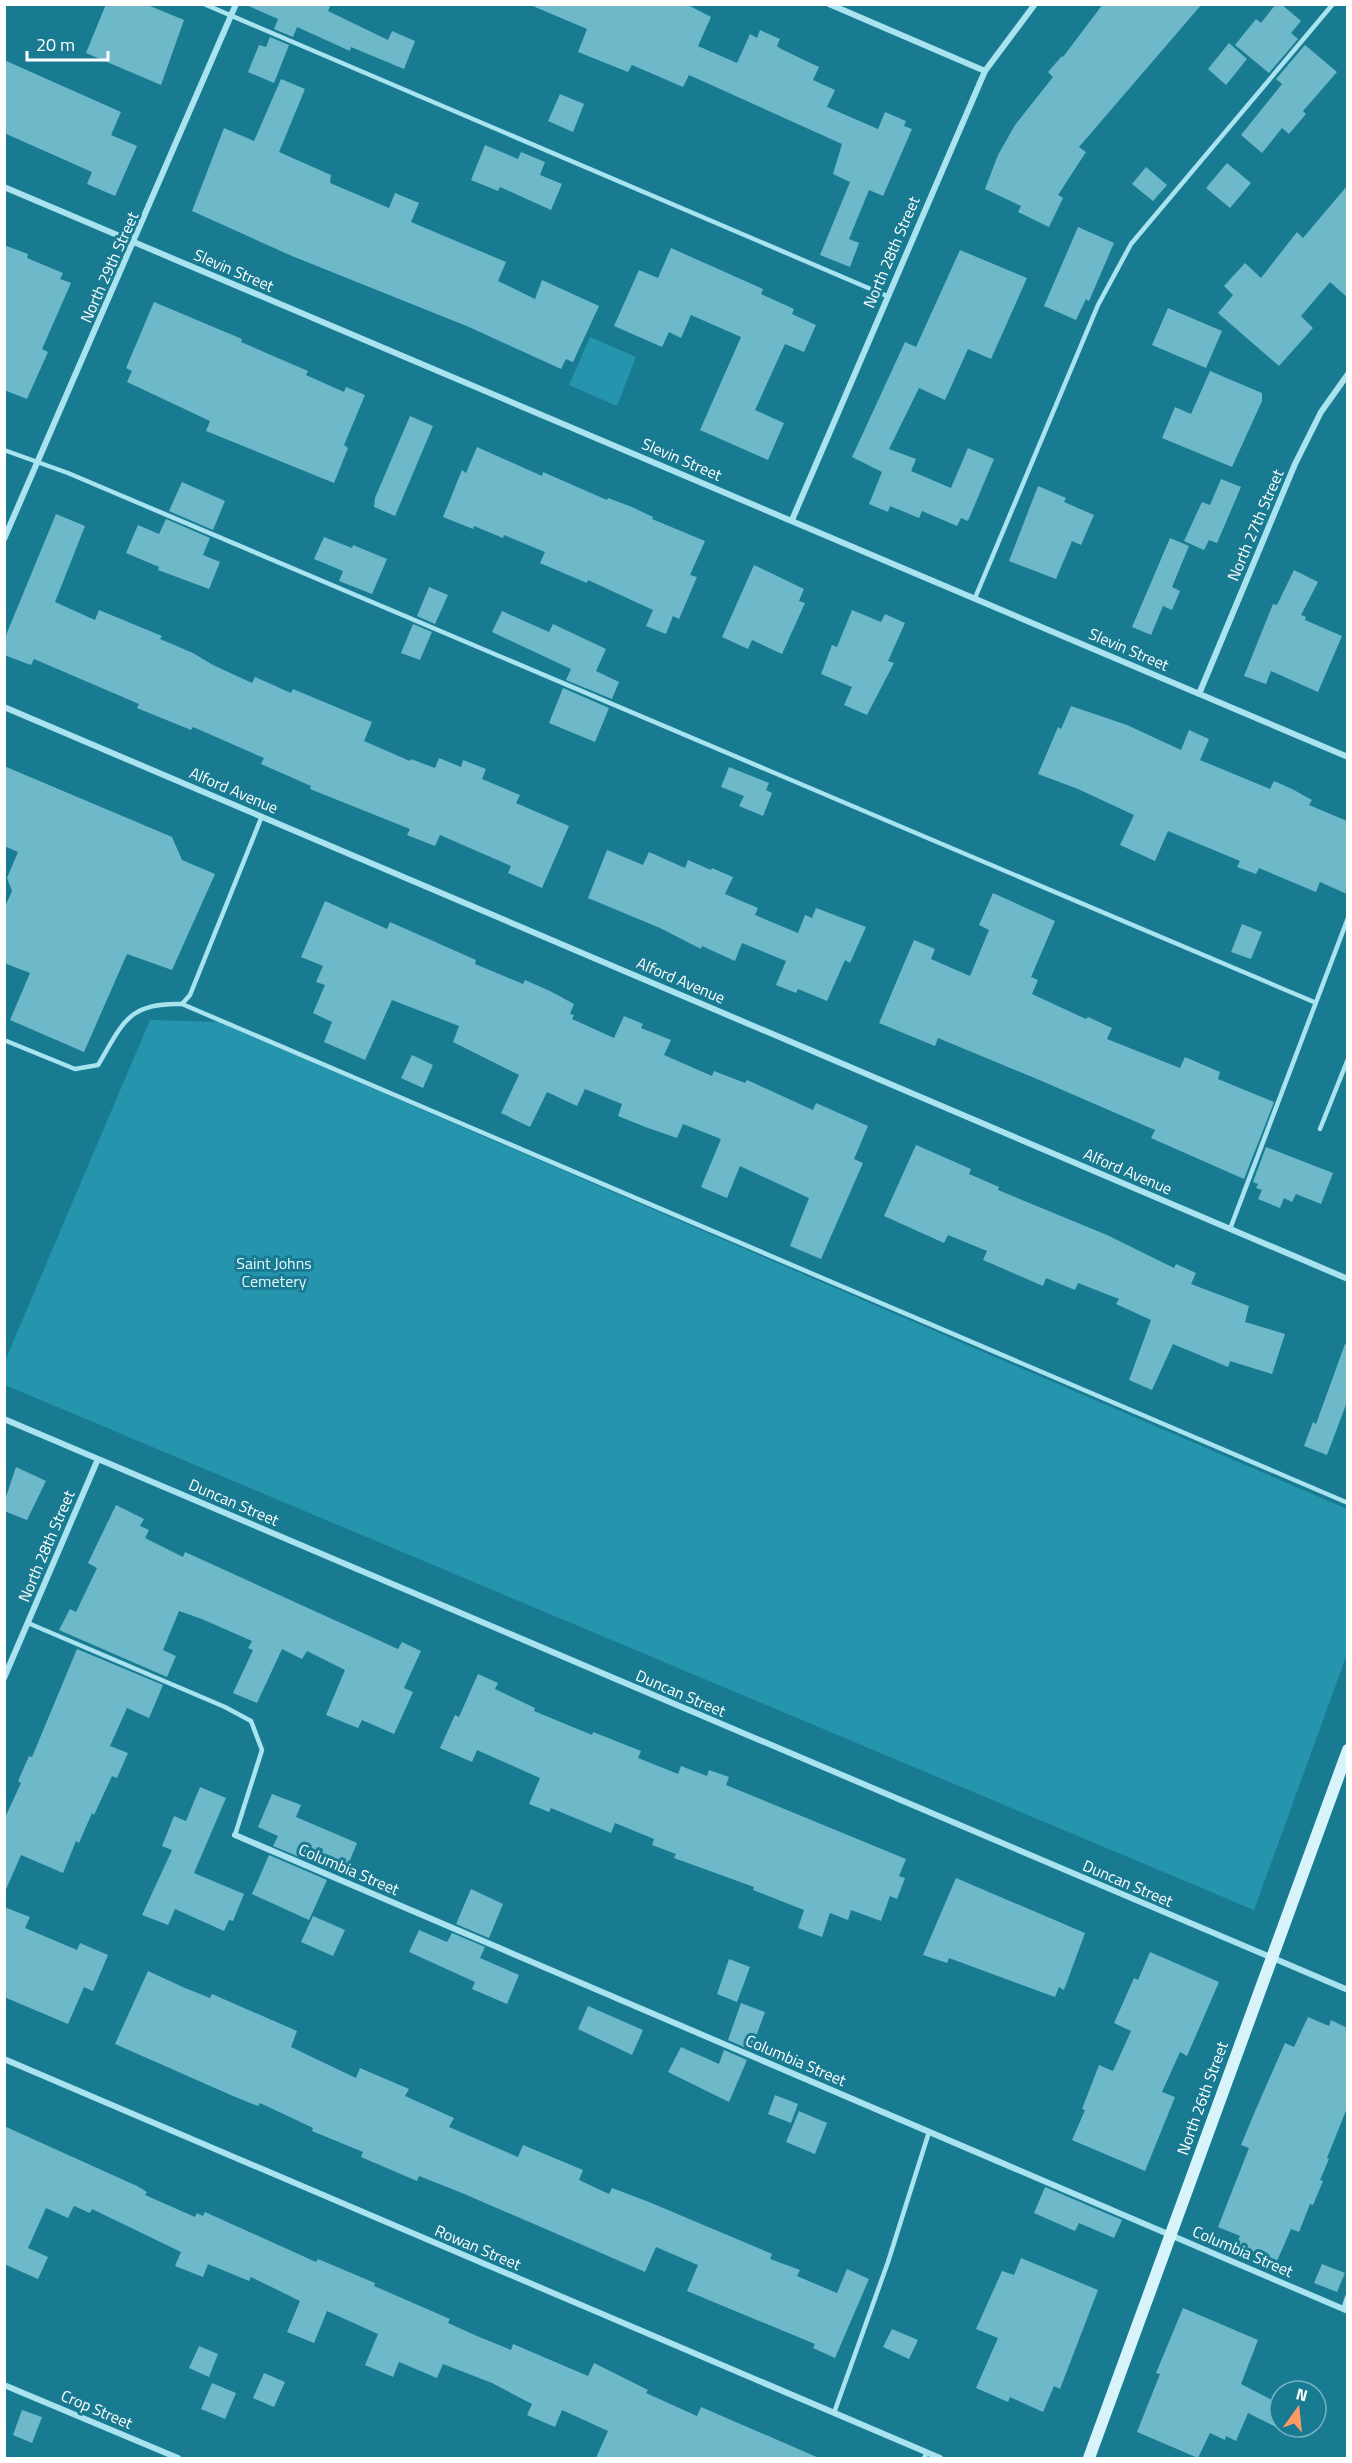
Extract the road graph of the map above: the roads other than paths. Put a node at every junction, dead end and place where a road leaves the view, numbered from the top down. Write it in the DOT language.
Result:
graph roads {
  1 [pos="204,4"];
  2 [pos="236,4"];
  3 [pos="830,4"];
  4 [pos="1035,4"];
  5 [pos="1333,4"];
  6 [pos="231,16"];
  7 [pos="985,71"];
  8 [pos="4,188"];
  9 [pos="135,243"];
  10 [pos="886,296"];
  11 [pos="1347,374"];
  12 [pos="4,450"];
  13 [pos="38,464"];
  14 [pos="792,520"];
  15 [pos="4,539"];
  16 [pos="975,598"];
  17 [pos="1199,694"];
  18 [pos="4,707"];
  19 [pos="1347,758"];
  20 [pos="262,816"];
  21 [pos="1347,918"];
  22 [pos="1314,1002"];
  23 [pos="182,1004"];
  24 [pos="4,1040"];
  25 [pos="1347,1059"];
  26 [pos="1320,1129"];
  27 [pos="1230,1229"];
  28 [pos="1347,1279"];
  29 [pos="4,1419"];
  30 [pos="98,1459"];
  31 [pos="1347,1503"];
  32 [pos="28,1623"];
  33 [pos="4,1678"];
  34 [pos="1347,1750"];
  35 [pos="235,1835"];
  36 [pos="1272,1959"];
  37 [pos="1347,1990"];
  38 [pos="4,2060"];
  39 [pos="929,2132"];
  40 [pos="1170,2235"];
  41 [pos="1347,2297"];
  42 [pos="1346,2310"];
  43 [pos="4,2385"];
  44 [pos="834,2413"];
  45 [pos="925,2456"];
  46 [pos="178,2458"];
  47 [pos="940,2458"];
  48 [pos="1089,2458"];
  1 -- 6 [label="lane"];
  2 -- 6 [label="street, North 29th Street"];
  3 -- 7 [label="street"];
  4 -- 7 [label="street, North 28th Street"];
  5 -- 16 [label="lane"];
  6 -- 9 [label="street, North 29th Street"];
  6 -- 10 [label="lane"];
  7 -- 10 [label="street, North 28th Street"];
  8 -- 9 [label="street, Slevin Street"];
  9 -- 13 [label="street, North 29th Street"];
  9 -- 14 [label="street, Slevin Street"];
  10 -- 14 [label="street, North 28th Street"];
  11 -- 17 [label="street, North 27th Street"];
  12 -- 13 [label="lane"];
  13 -- 15 [label="street, North 29th Street"];
  13 -- 22 [label="lane"];
  14 -- 16 [label="street, Slevin Street"];
  16 -- 17 [label="street, Slevin Street"];
  17 -- 19 [label="street, Slevin Street"];
  18 -- 20 [label="street, Alford Avenue"];
  20 -- 23 [label="lane"];
  20 -- 27 [label="street, Alford Avenue"];
  21 -- 22 [label="lane"];
  22 -- 27 [label="lane"];
  23 -- 24 [label="lane"];
  23 -- 31 [label="lane"];
  25 -- 26 [label="lane"];
  27 -- 28 [label="street, Alford Avenue"];
  29 -- 30 [label="street, Duncan Street"];
  30 -- 32 [label="street, North 28th Street"];
  30 -- 36 [label="street, Duncan Street"];
  32 -- 33 [label="street, North 28th Street"];
  32 -- 35 [label="lane"];
  34 -- 36 [label="street, North 26th Street"];
  35 -- 39 [label="street, Columbia Street"];
  36 -- 37 [label="street, Duncan Street"];
  36 -- 40 [label="street, North 26th Street"];
  38 -- 44 [label="street, Rowan Street"];
  39 -- 40 [label="street, Columbia Street"];
  39 -- 44 [label="lane"];
  40 -- 42 [label="street, Columbia Street"];
  40 -- 48 [label="street, North 26th Street"];
  41 -- 42 [label="street"];
  43 -- 46 [label="street, Crop Street"];
  44 -- 45 [label="street, Rowan Street"];
  45 -- 47 [label="street, Rowan Street"];
}
